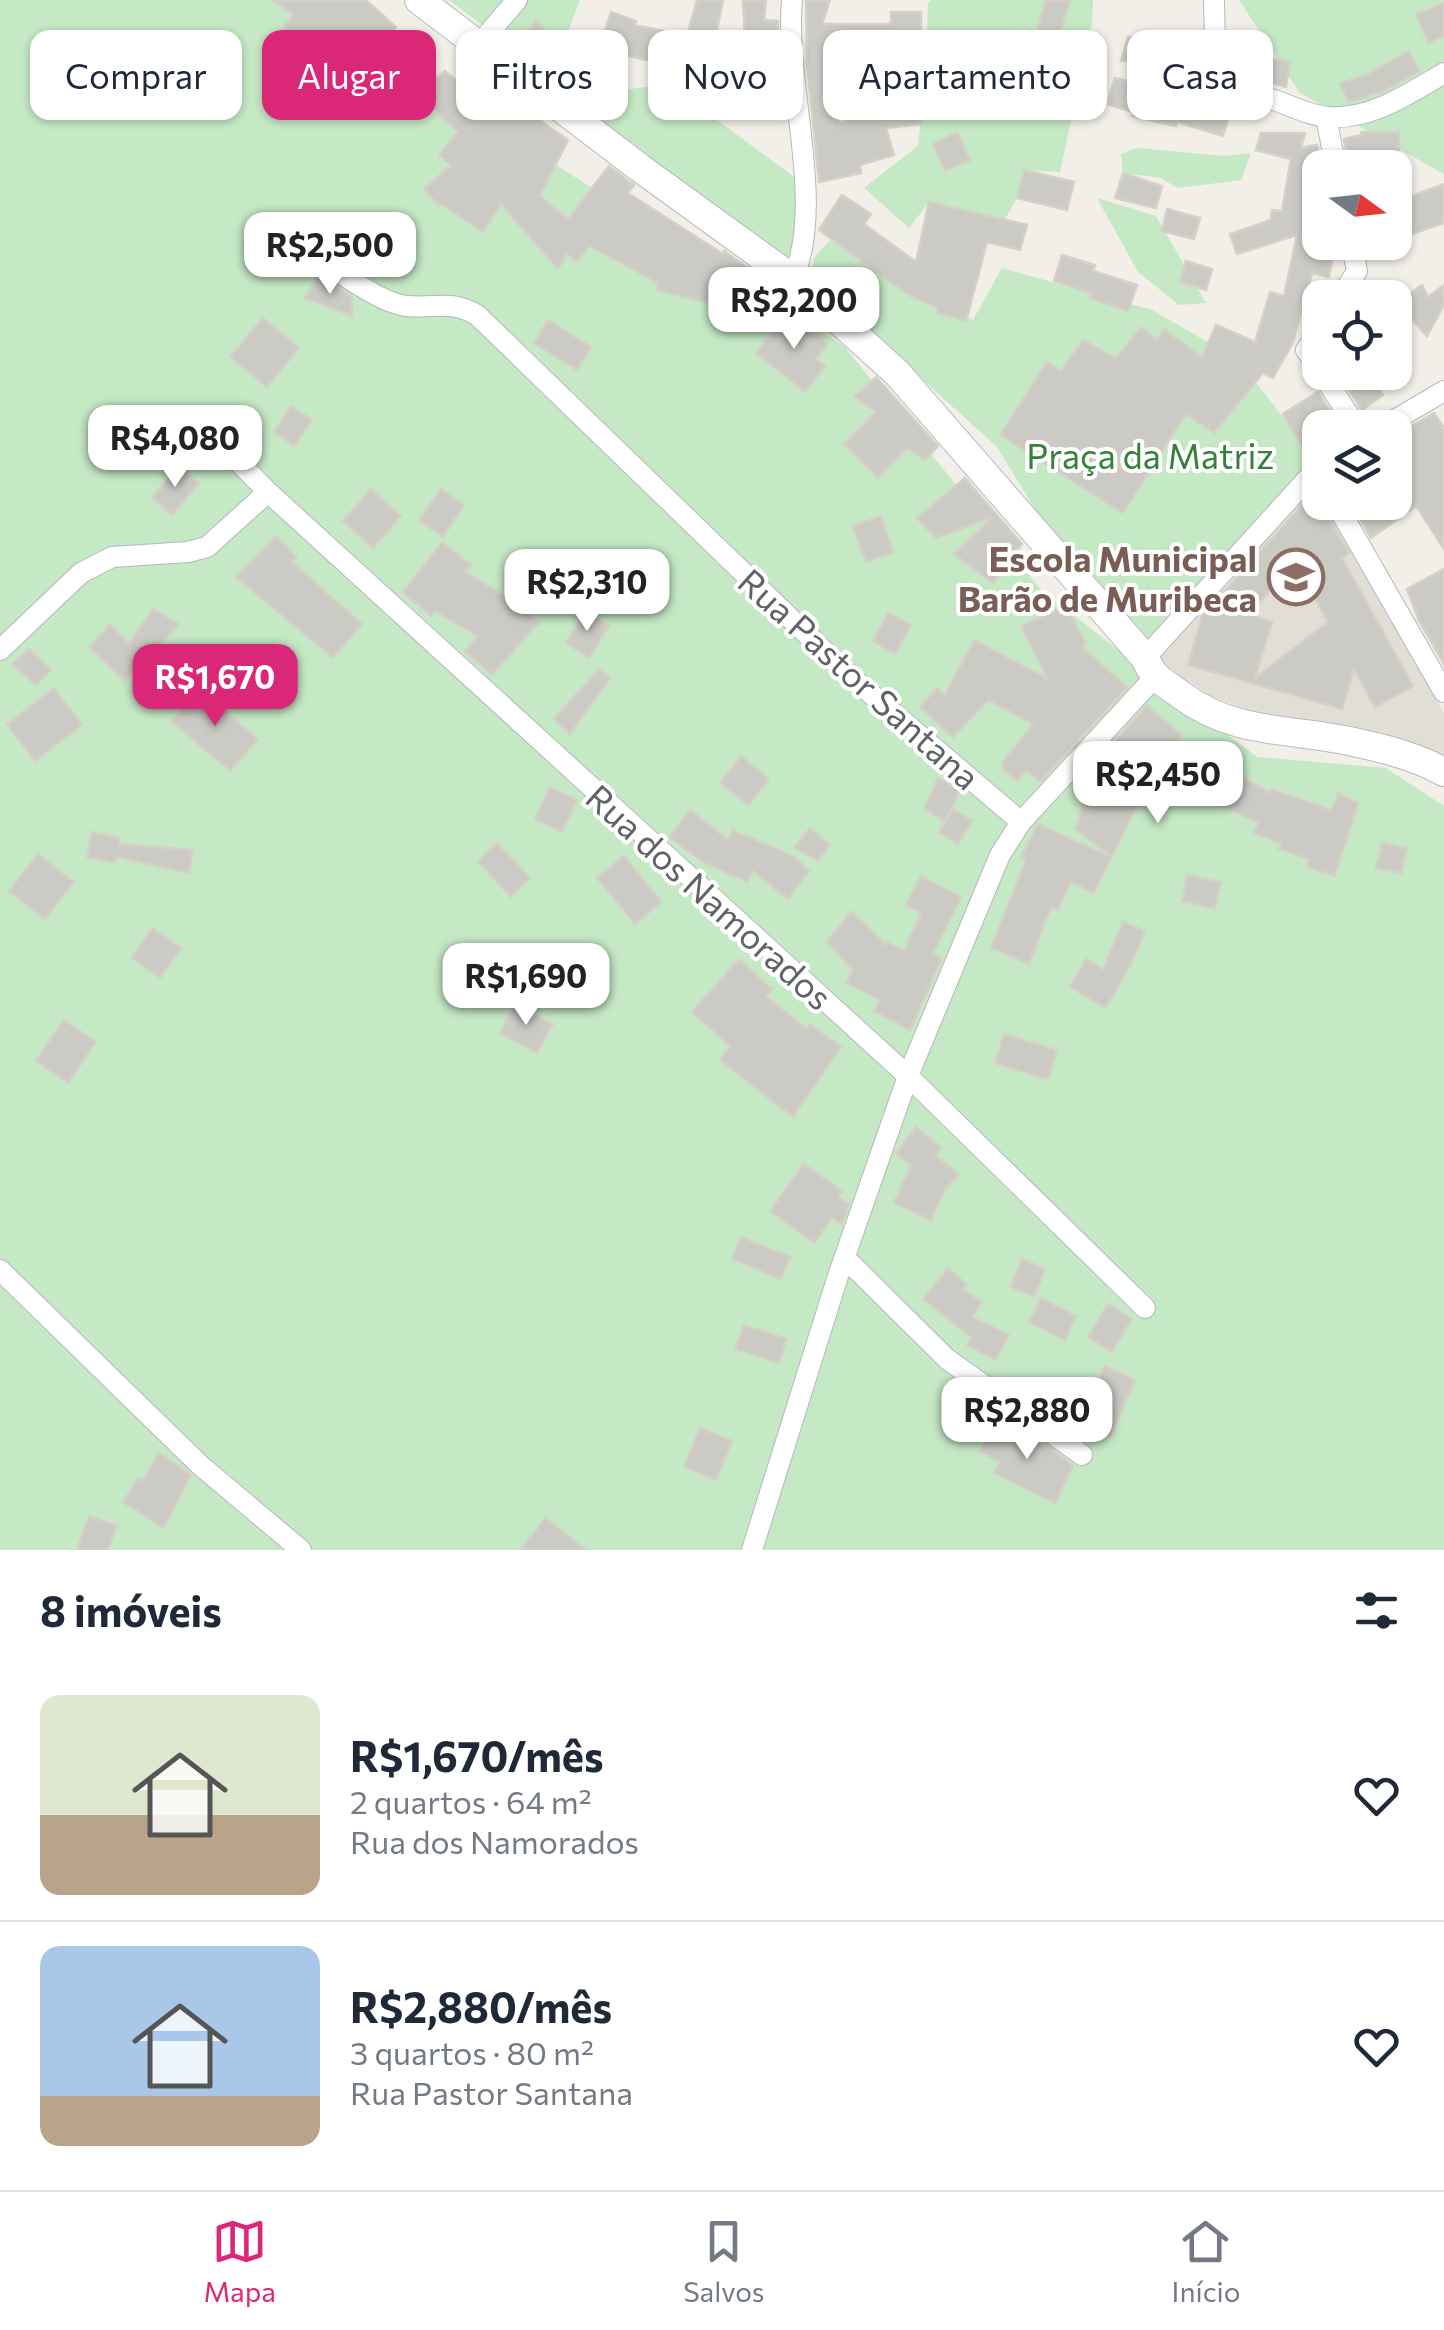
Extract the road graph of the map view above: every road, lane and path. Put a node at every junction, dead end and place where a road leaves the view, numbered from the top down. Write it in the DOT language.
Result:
graph roads {
  1 [pos="419,0"];
  2 [pos="517,0"];
  3 [pos="792,0"];
  4 [pos="1214,0"];
  5 [pos="462,30"];
  6 [pos="491,30"];
  7 [pos="1444,73"];
  8 [pos="1326,117"];
  9 [pos="579,120"];
  10 [pos="1332,150"];
  11 [pos="322,262"];
  12 [pos="793,279"];
  13 [pos="1444,391"];
  14 [pos="1412,410"];
  15 [pos="196,418"];
  16 [pos="1302,489"];
  17 [pos="268,492"];
  18 [pos="1345,520"];
  19 [pos="0,650"];
  20 [pos="1149,668"];
  21 [pos="1444,692"];
  22 [pos="1444,772"];
  23 [pos="1021,822"];
  24 [pos="908,1076"];
  25 [pos="845,1258"];
  26 [pos="0,1270"];
  27 [pos="1145,1308"];
  28 [pos="1082,1455"];
  29 [pos="301,1550"];
  30 [pos="752,1550"];
  1 -- 5 [label="street"];
  2 -- 6 [label="street"];
  3 -- 12 [label="street"];
  4 -- 8 [label="street"];
  7 -- 8 [label="street"];
  8 -- 10 [label="street"];
  9 -- 12 [label="street"];
  11 -- 23 [label="street, Rua Pastor Santana"];
  12 -- 20 [label="street"];
  13 -- 14 [label="street"];
  15 -- 17 [label="street, Rua dos Namorados"];
  16 -- 20 [label="street"];
  17 -- 19 [label="street"];
  17 -- 24 [label="street, Rua dos Namorados"];
  18 -- 21 [label="street"];
  20 -- 22 [label="street"];
  20 -- 23 [label="street"];
  23 -- 24 [label="street"];
  24 -- 25 [label="street"];
  24 -- 27 [label="street, Rua dos Namorados"];
  25 -- 28 [label="street"];
  25 -- 30 [label="street"];
  26 -- 29 [label="street"];
}
